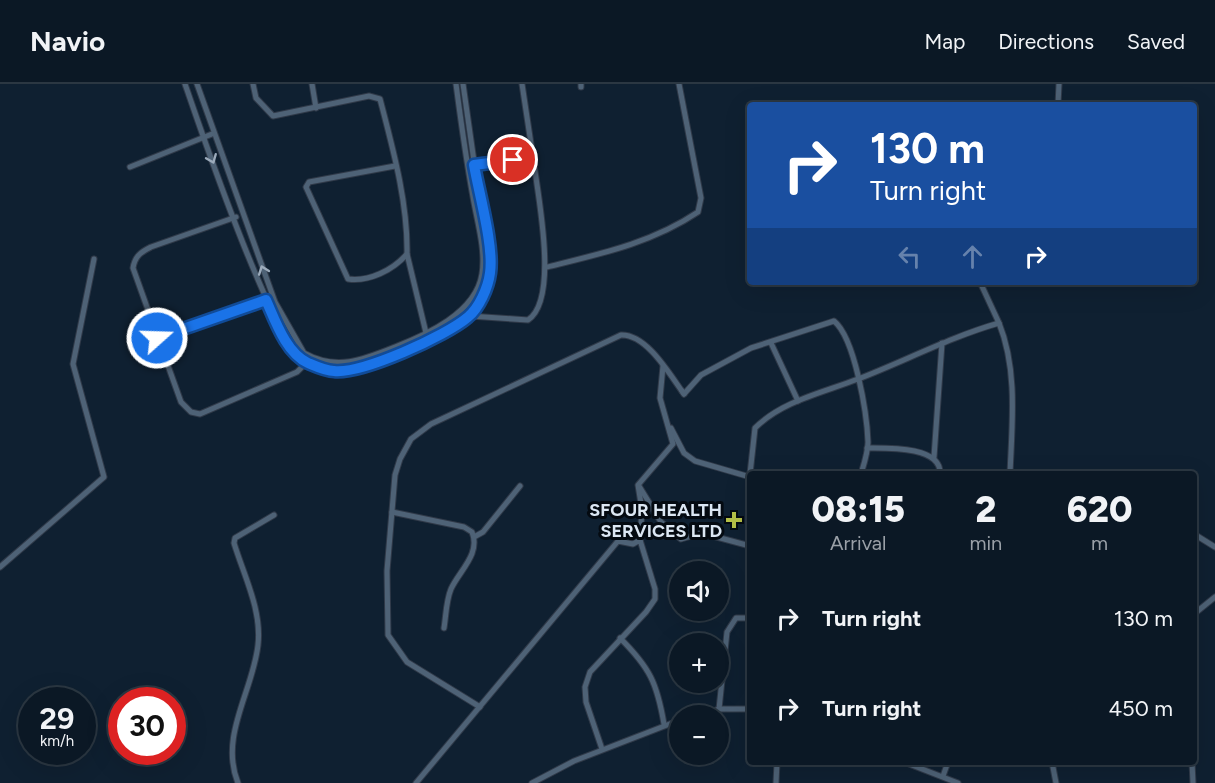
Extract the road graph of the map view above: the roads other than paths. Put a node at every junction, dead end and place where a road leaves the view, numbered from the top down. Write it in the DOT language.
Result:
graph roads {
  1 [pos="186,84"];
  2 [pos="196,84"];
  3 [pos="253,84"];
  4 [pos="312,84"];
  5 [pos="456,84"];
  6 [pos="463,84"];
  7 [pos="522,84"];
  8 [pos="679,84"];
  9 [pos="1059,84"];
  10 [pos="1058,102"];
  11 [pos="316,108"];
  12 [pos="212,134"];
  13 [pos="203,137"];
  14 [pos="533,157"];
  15 [pos="474,165"];
  16 [pos="130,166"];
  17 [pos="395,166"];
  18 [pos="243,214"];
  19 [pos="235,217"];
  20 [pos="407,254"];
  21 [pos="94,259"];
  22 [pos="547,267"];
  23 [pos="981,285"];
  24 [pos="266,300"];
  25 [pos="470,316"];
  26 [pos="999,323"];
  27 [pos="157,338"];
  28 [pos="427,338"];
  29 [pos="771,343"];
  30 [pos="942,343"];
  31 [pos="311,357"];
  32 [pos="306,363"];
  33 [pos="858,379"];
  34 [pos="684,394"];
  35 [pos="798,401"];
  36 [pos="663,410"];
  37 [pos="867,447"];
  38 [pos="934,457"];
  39 [pos="751,471"];
  40 [pos="862,471"];
  41 [pos="940,471"];
  42 [pos="1010,471"];
  43 [pos="747,475"];
  44 [pos="638,485"];
  45 [pos="520,486"];
  46 [pos="392,512"];
  47 [pos="274,515"];
  48 [pos="1197,536"];
  49 [pos="474,537"];
  50 [pos="640,540"];
  51 [pos="747,545"];
  52 [pos="1215,547"];
  53 [pos="0,567"];
  54 [pos="1215,597"];
  55 [pos="1197,612"];
  56 [pos="747,618"];
  57 [pos="444,628"];
  58 [pos="620,638"];
  59 [pos="719,705"];
  60 [pos="480,707"];
  61 [pos="747,709"];
  62 [pos="729,710"];
  63 [pos="669,723"];
  64 [pos="664,724"];
  65 [pos="602,749"];
  66 [pos="777,765"];
  67 [pos="912,765"];
  68 [pos="947,765"];
  69 [pos="1053,765"];
  70 [pos="1192,765"];
  71 [pos="943,776"];
  72 [pos="536,782"];
  73 [pos="238,783"];
  74 [pos="416,783"];
  75 [pos="776,783"];
  76 [pos="958,783"];
  77 [pos="1056,783"];
  78 [pos="1193,783"];
  1 -- 13 [label="street"];
  2 -- 12 [label="street"];
  3 -- 11 [label="street"];
  4 -- 11 [label="street"];
  5 -- 28 [label="street"];
  6 -- 15 [label="street"];
  7 -- 14 [label="street"];
  8 -- 22 [label="street"];
  9 -- 10 [label="street"];
  11 -- 17 [label="street"];
  12 -- 13 [label="street"];
  12 -- 18 [label="street"];
  13 -- 16 [label="street"];
  13 -- 19 [label="street, one-way"];
  14 -- 15 [label="street"];
  14 -- 22 [label="street"];
  15 -- 25 [label="street"];
  17 -- 20 [label="street"];
  17 -- 20 [label="street"];
  18 -- 19 [label="street"];
  31 -- 18 [label="street, one-way"];
  19 -- 24 [label="street"];
  19 -- 27 [label="street"];
  20 -- 28 [label="street"];
  21 -- 53 [label="street"];
  22 -- 25 [label="street"];
  23 -- 26 [label="street"];
  24 -- 27 [label="street"];
  24 -- 32 [label="street"];
  25 -- 28 [label="street"];
  26 -- 30 [label="street"];
  26 -- 42 [label="street"];
  27 -- 32 [label="street"];
  28 -- 31 [label="street"];
  28 -- 32 [label="street"];
  29 -- 33 [label="street"];
  29 -- 34 [label="street"];
  29 -- 35 [label="street"];
  30 -- 33 [label="street"];
  30 -- 38 [label="street"];
  31 -- 32 [label="street"];
  33 -- 35 [label="street"];
  33 -- 37 [label="street"];
  34 -- 36 [label="street"];
  34 -- 46 [label="street"];
  35 -- 39 [label="street"];
  36 -- 43 [label="street"];
  36 -- 44 [label="street"];
  37 -- 38 [label="street"];
  37 -- 40 [label="street"];
  38 -- 41 [label="street"];
  44 -- 50 [label="street"];
  44 -- 51 [label="street"];
  45 -- 49 [label="street"];
  46 -- 49 [label="street"];
  46 -- 60 [label="street"];
  47 -- 73 [label="street"];
  48 -- 52 [label="street"];
  49 -- 57 [label="street"];
  50 -- 58 [label="street"];
  50 -- 60 [label="street"];
  54 -- 55 [label="street"];
  56 -- 59 [label="street"];
  58 -- 64 [label="street"];
  58 -- 65 [label="street"];
  60 -- 74 [label="street"];
  61 -- 62 [label="street"];
  63 -- 64 [label="street"];
  64 -- 65 [label="street"];
  65 -- 72 [label="street"];
  66 -- 75 [label="street"];
  67 -- 71 [label="street"];
  68 -- 71 [label="street"];
  69 -- 77 [label="street"];
  70 -- 78 [label="street"];
  71 -- 76 [label="street"];
}
